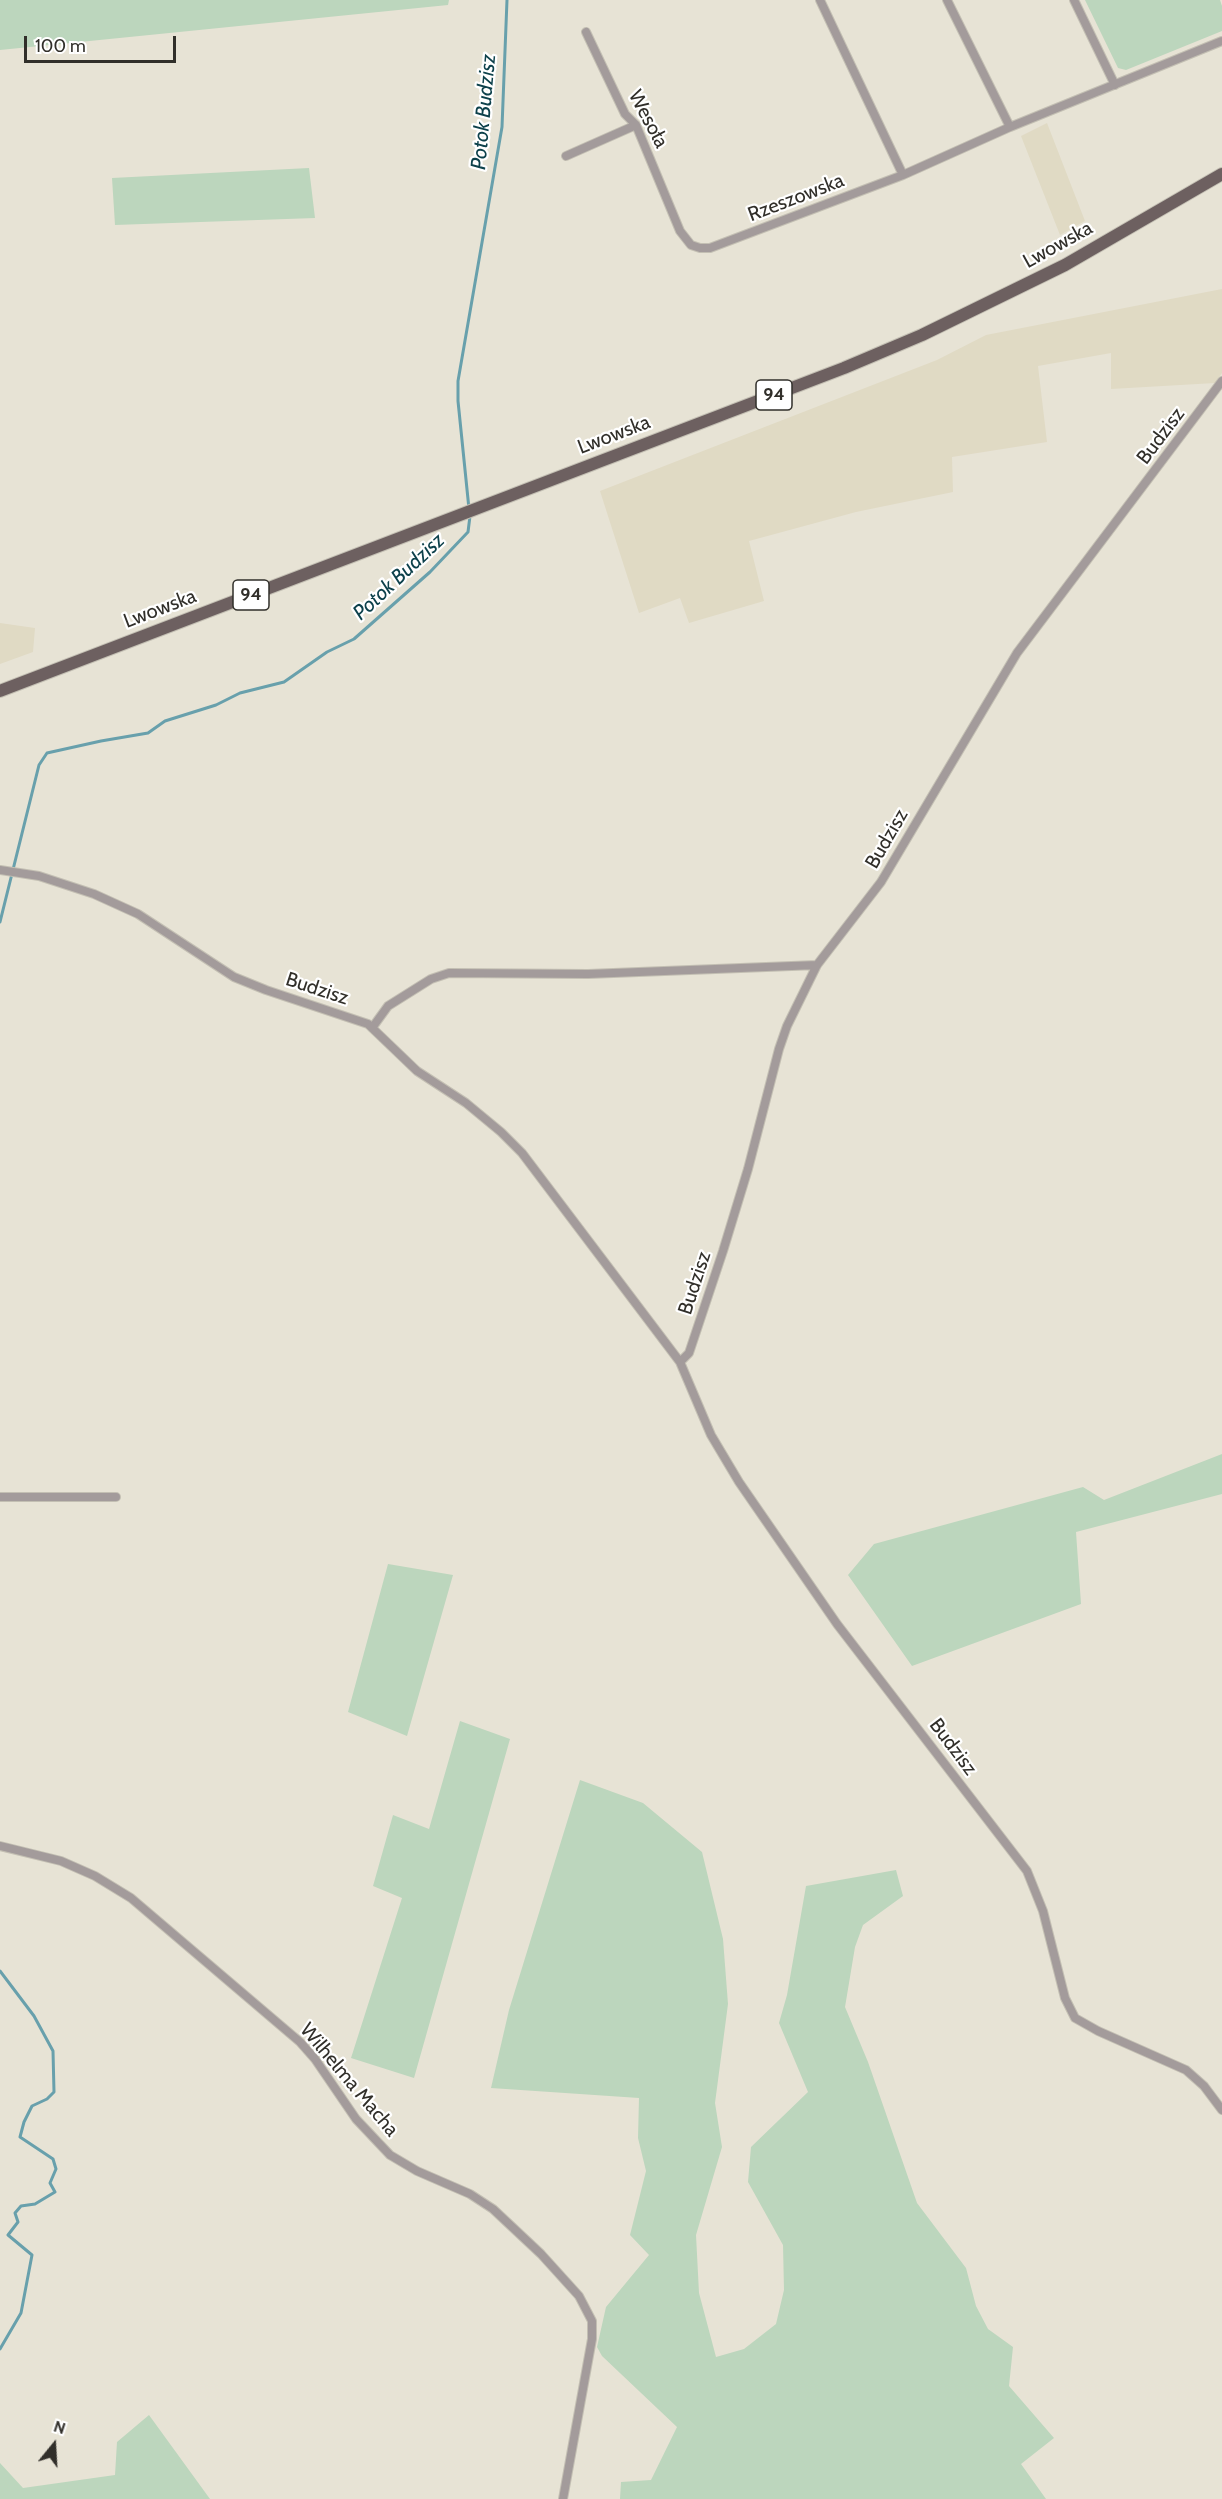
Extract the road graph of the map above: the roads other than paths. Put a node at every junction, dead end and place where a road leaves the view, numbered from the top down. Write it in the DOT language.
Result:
graph roads {
  1 [pos="820,0"];
  2 [pos="947,0"];
  3 [pos="1074,0"];
  4 [pos="586,32"];
  5 [pos="1222,41"];
  6 [pos="1115,85"];
  7 [pos="636,125"];
  8 [pos="1010,127"];
  9 [pos="566,156"];
  10 [pos="1222,174"];
  11 [pos="903,175"];
  12 [pos="700,248"];
  13 [pos="1222,381"];
  14 [pos="0,691"];
  15 [pos="3,870"];
  16 [pos="817,965"];
  17 [pos="372,1028"];
  18 [pos="680,1362"];
  19 [pos="0,1497"];
  20 [pos="116,1497"];
  21 [pos="0,1846"];
  22 [pos="1222,2110"];
  23 [pos="563,2499"];
  1 -- 11 [label="street"];
  2 -- 8 [label="street"];
  3 -- 6 [label="street"];
  4 -- 7 [label="street, Wesoła"];
  5 -- 6 [label="street, Rzeszowska"];
  6 -- 8 [label="street, Rzeszowska"];
  7 -- 9 [label="street"];
  7 -- 12 [label="street, Wesoła"];
  8 -- 11 [label="street, Rzeszowska"];
  10 -- 14 [label="main road, Lwowska / 94"];
  11 -- 12 [label="street, Rzeszowska"];
  13 -- 16 [label="street, Budzisz"];
  15 -- 17 [label="street, Budzisz"];
  16 -- 17 [label="street"];
  16 -- 18 [label="street, Budzisz"];
  17 -- 18 [label="street, Budzisz"];
  18 -- 22 [label="street, Budzisz"];
  19 -- 20 [label="street"];
  21 -- 23 [label="street, Wilhelma Macha"];
}
